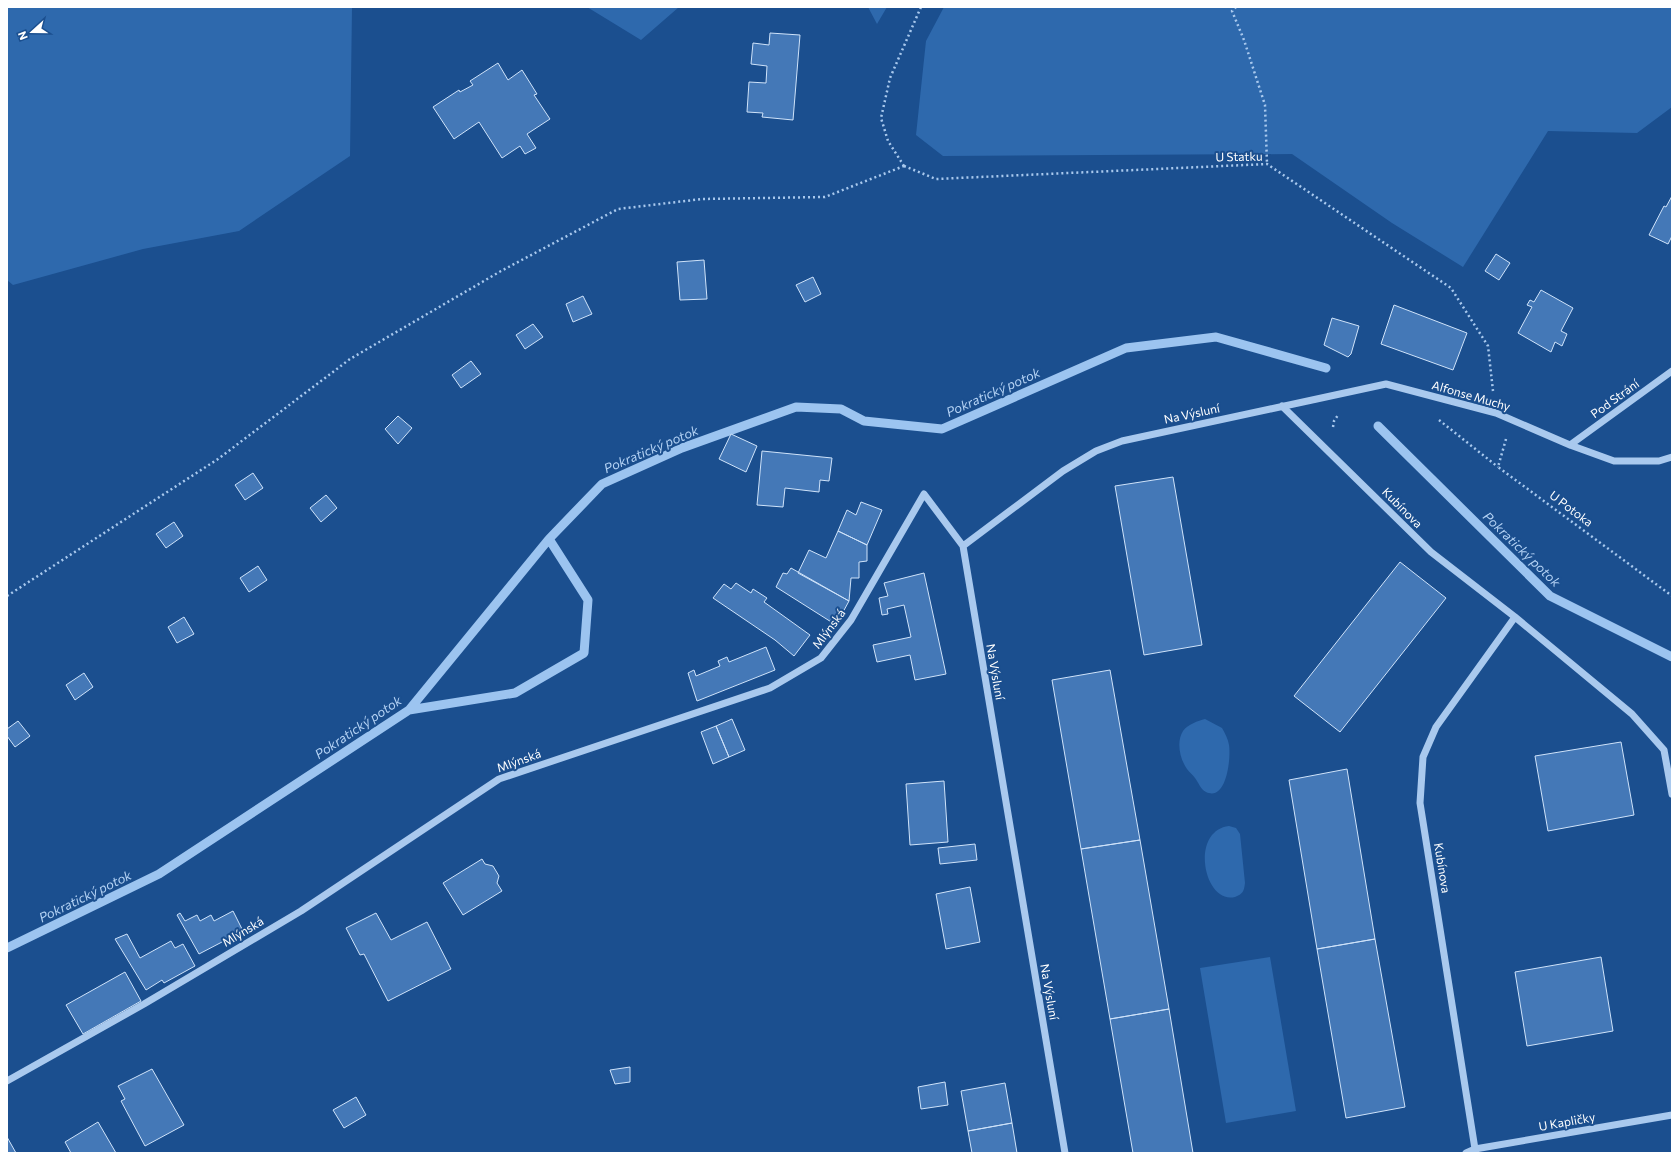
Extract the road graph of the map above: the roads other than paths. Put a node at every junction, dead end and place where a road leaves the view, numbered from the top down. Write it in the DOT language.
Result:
graph roads {
  1 [pos="1672,371"];
  2 [pos="1282,406"];
  3 [pos="1570,445"];
  4 [pos="1672,457"];
  5 [pos="963,546"];
  6 [pos="1515,617"];
  7 [pos="1672,794"];
  8 [pos="7,1081"];
  9 [pos="1672,1115"];
  10 [pos="1475,1149"];
  11 [pos="1065,1153"];
  12 [pos="1466,1153"];
  1 -- 3 [label="street, Pod Strání"];
  2 -- 3 [label="street, Alfonse Muchy"];
  2 -- 5 [label="street, Na Výsluní"];
  2 -- 6 [label="street, Kubínova"];
  3 -- 4 [label="street, Alfonse Muchy"];
  5 -- 8 [label="street, Mlýnská"];
  5 -- 11 [label="street, Na Výsluní"];
  6 -- 7 [label="street, Kubínova"];
  6 -- 10 [label="street, Kubínova"];
  9 -- 10 [label="street, U Kapličky"];
  10 -- 12 [label="street, U Kapličky"];
}
